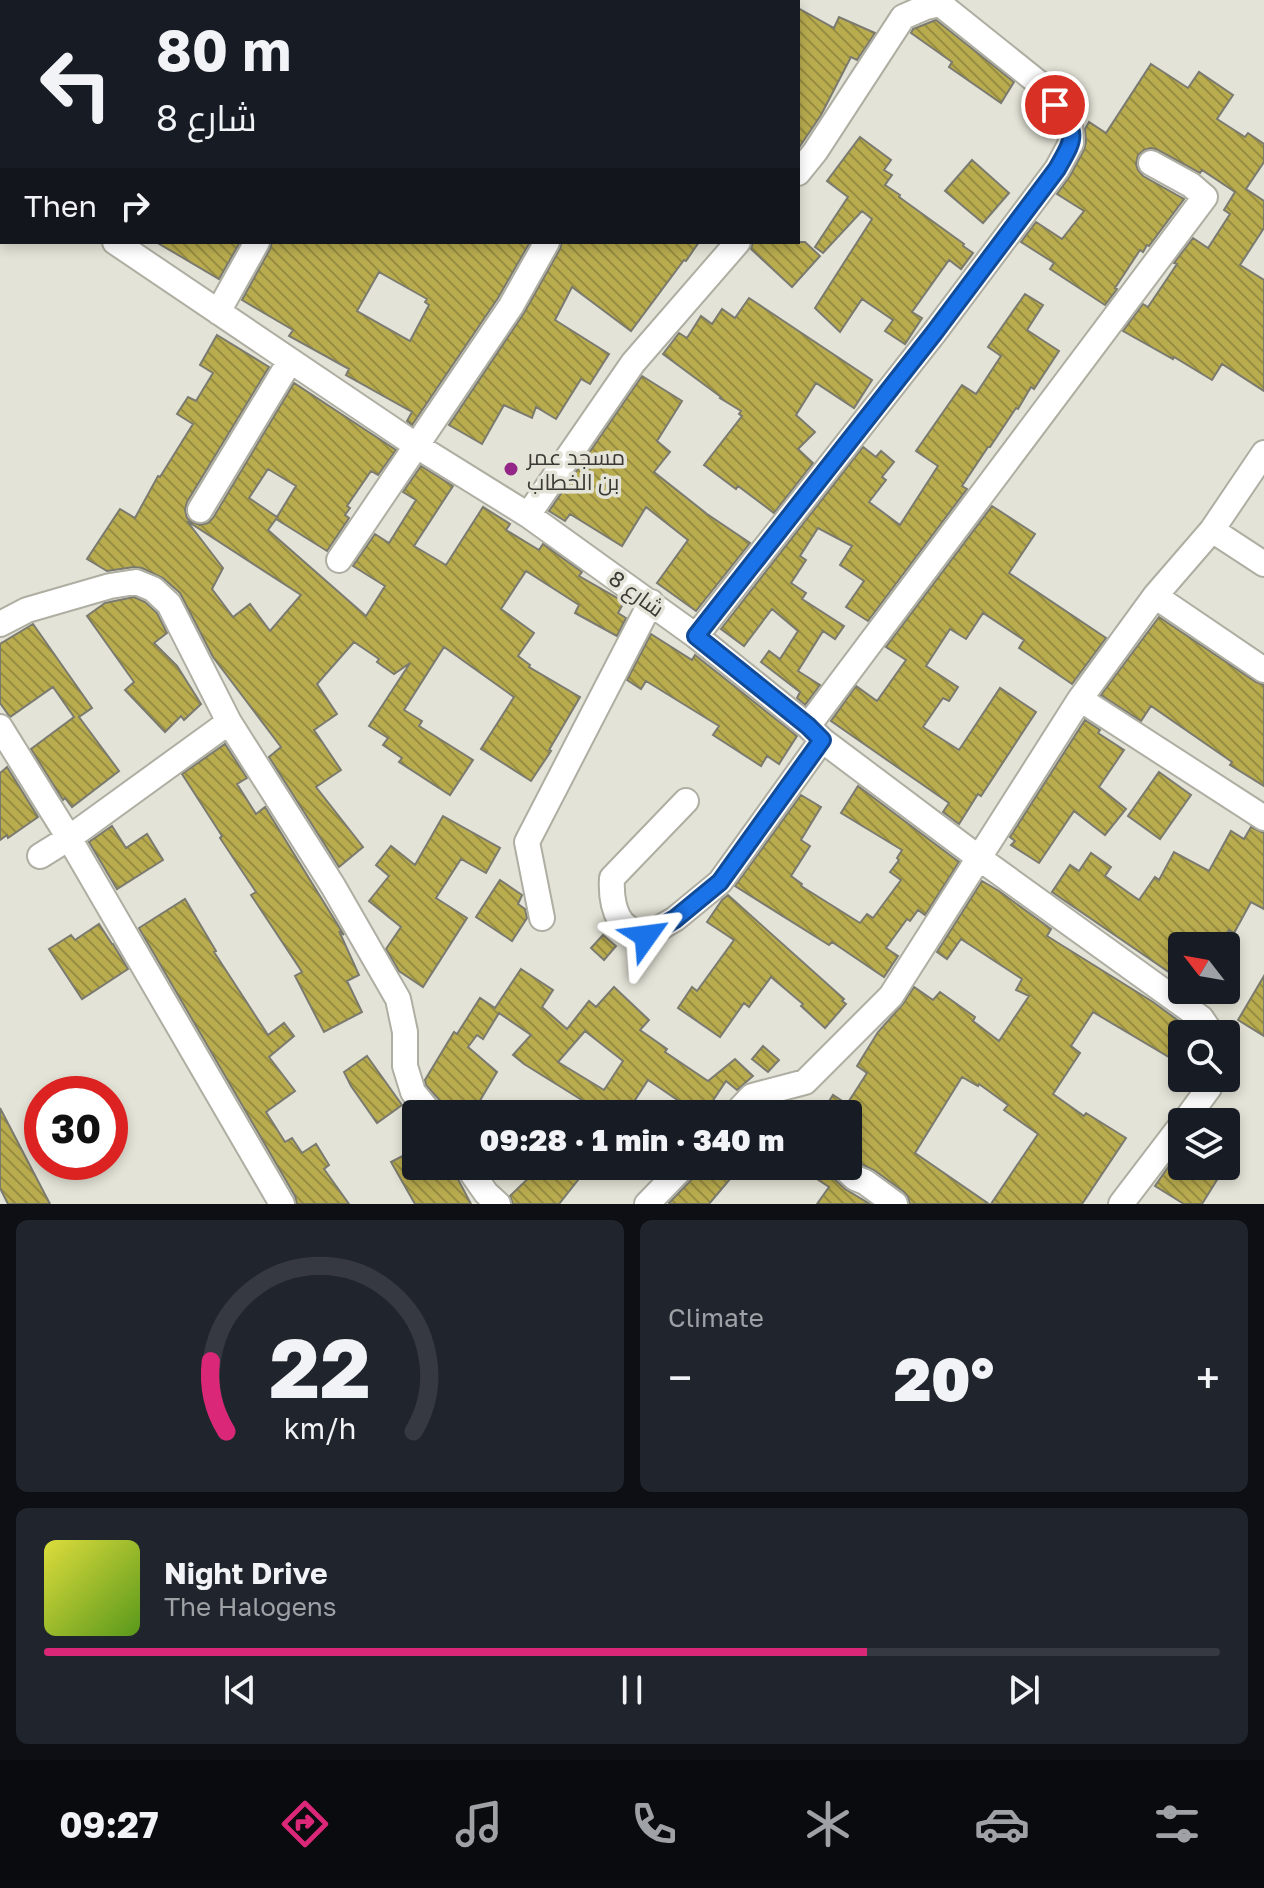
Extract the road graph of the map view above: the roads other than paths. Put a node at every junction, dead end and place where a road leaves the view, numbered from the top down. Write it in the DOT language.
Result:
graph roads {
  1 [pos="807,149"];
  2 [pos="1151,163"];
  3 [pos="118,244"];
  4 [pos="256,244"];
  5 [pos="546,244"];
  6 [pos="736,244"];
  7 [pos="218,312"];
  8 [pos="290,361"];
  9 [pos="417,446"];
  10 [pos="1264,453"];
  11 [pos="200,510"];
  12 [pos="528,515"];
  13 [pos="1212,530"];
  14 [pos="339,560"];
  15 [pos="1264,564"];
  16 [pos="1155,596"];
  17 [pos="651,602"];
  18 [pos="0,624"];
  19 [pos="696,636"];
  20 [pos="1264,670"];
  21 [pos="1080,699"];
  22 [pos="229,722"];
  23 [pos="0,727"];
  24 [pos="815,733"];
  25 [pos="686,801"];
  26 [pos="1264,818"];
  27 [pos="69,838"];
  28 [pos="40,856"];
  29 [pos="979,858"];
  30 [pos="542,918"];
  31 [pos="1202,1020"];
  32 [pos="420,1100"];
  33 [pos="748,1100"];
  34 [pos="1168,1143"];
  35 [pos="477,1180"];
  36 [pos="666,1180"];
  37 [pos="860,1180"];
  38 [pos="641,1199"];
  39 [pos="282,1204"];
  40 [pos="498,1204"];
  41 [pos="895,1204"];
  42 [pos="1121,1204"];
  1 -- 19 [label="street"];
  2 -- 24 [label="street"];
  3 -- 7 [label="street, شارع 8"];
  4 -- 7 [label="street"];
  5 -- 9 [label="street"];
  6 -- 12 [label="street"];
  7 -- 8 [label="street, شارع 8"];
  8 -- 9 [label="street, شارع 8"];
  8 -- 11 [label="street"];
  9 -- 12 [label="street, شارع 8"];
  9 -- 14 [label="street"];
  10 -- 13 [label="street"];
  12 -- 17 [label="street, شارع 8"];
  13 -- 15 [label="street"];
  13 -- 16 [label="street"];
  16 -- 20 [label="street"];
  16 -- 21 [label="street"];
  17 -- 19 [label="street, شارع 8"];
  17 -- 30 [label="street"];
  18 -- 22 [label="street"];
  19 -- 24 [label="street, شارع 8"];
  21 -- 26 [label="street"];
  21 -- 29 [label="street"];
  22 -- 27 [label="street"];
  22 -- 32 [label="street"];
  23 -- 27 [label="street"];
  24 -- 25 [label="street"];
  24 -- 29 [label="street, شارع 8"];
  27 -- 28 [label="street"];
  27 -- 39 [label="street"];
  29 -- 31 [label="street, شارع 8"];
  29 -- 33 [label="street"];
  34 -- 42 [label="street"];
  35 -- 40 [label="street"];
  36 -- 38 [label="street"];
  37 -- 41 [label="street"];
}
